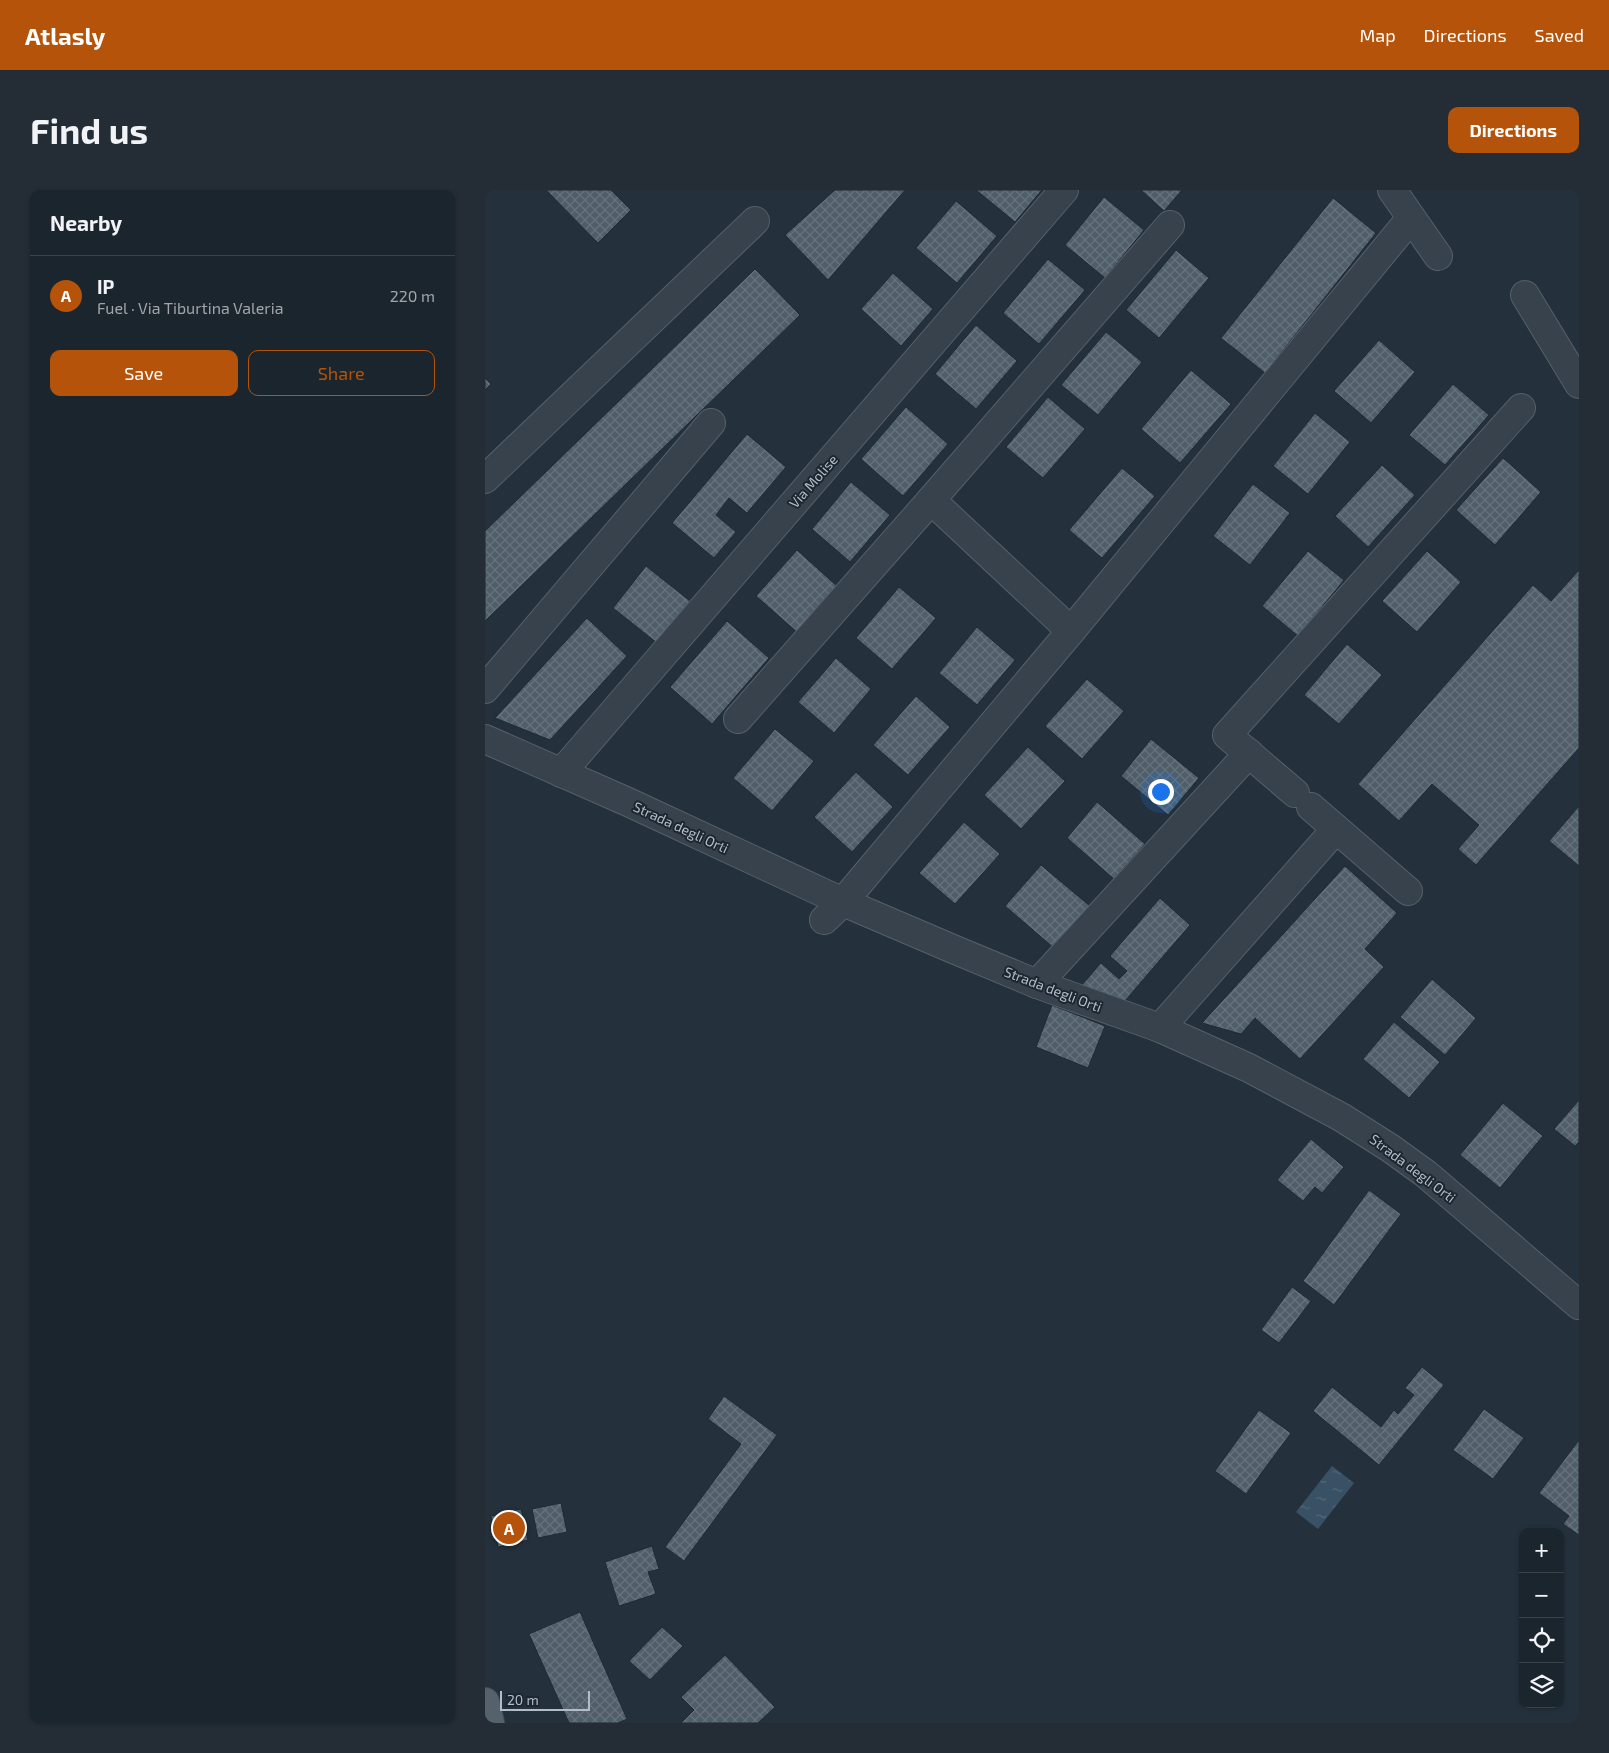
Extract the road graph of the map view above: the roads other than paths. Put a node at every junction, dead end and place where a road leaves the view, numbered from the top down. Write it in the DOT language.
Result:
graph roads {
  1 [pos="1064,190"];
  2 [pos="1392,190"];
  3 [pos="1411,218"];
  4 [pos="755,221"];
  5 [pos="1170,225"];
  6 [pos="1438,256"];
  7 [pos="1525,295"];
  8 [pos="1579,384"];
  9 [pos="1521,408"];
  10 [pos="711,423"];
  11 [pos="485,478"];
  12 [pos="931,500"];
  13 [pos="1071,630"];
  14 [pos="485,689"];
  15 [pos="738,719"];
  16 [pos="485,739"];
  17 [pos="1249,753"];
  18 [pos="561,773"];
  19 [pos="1336,829"];
  20 [pos="1408,890"];
  21 [pos="833,911"];
  22 [pos="1037,984"];
  23 [pos="1160,1028"];
  24 [pos="1579,1305"];
  25 [pos="485,1702"];
  26 [pos="490,1723"];
  1 -- 18 [label="street, Via Molise"];
  2 -- 3 [label="street"];
  3 -- 6 [label="street"];
  3 -- 13 [label="street"];
  4 -- 11 [label="street"];
  5 -- 12 [label="street"];
  7 -- 8 [label="street"];
  9 -- 17 [label="street"];
  10 -- 14 [label="street"];
  12 -- 13 [label="street"];
  12 -- 15 [label="street"];
  13 -- 21 [label="street"];
  16 -- 18 [label="street, Strada degli Orti"];
  17 -- 19 [label="street"];
  17 -- 22 [label="street"];
  18 -- 21 [label="street, Strada degli Orti"];
  19 -- 20 [label="street"];
  19 -- 23 [label="street"];
  21 -- 22 [label="street, Strada degli Orti"];
  22 -- 23 [label="street, Strada degli Orti"];
  23 -- 24 [label="street, Strada degli Orti"];
  25 -- 26 [label="main road"];
}
